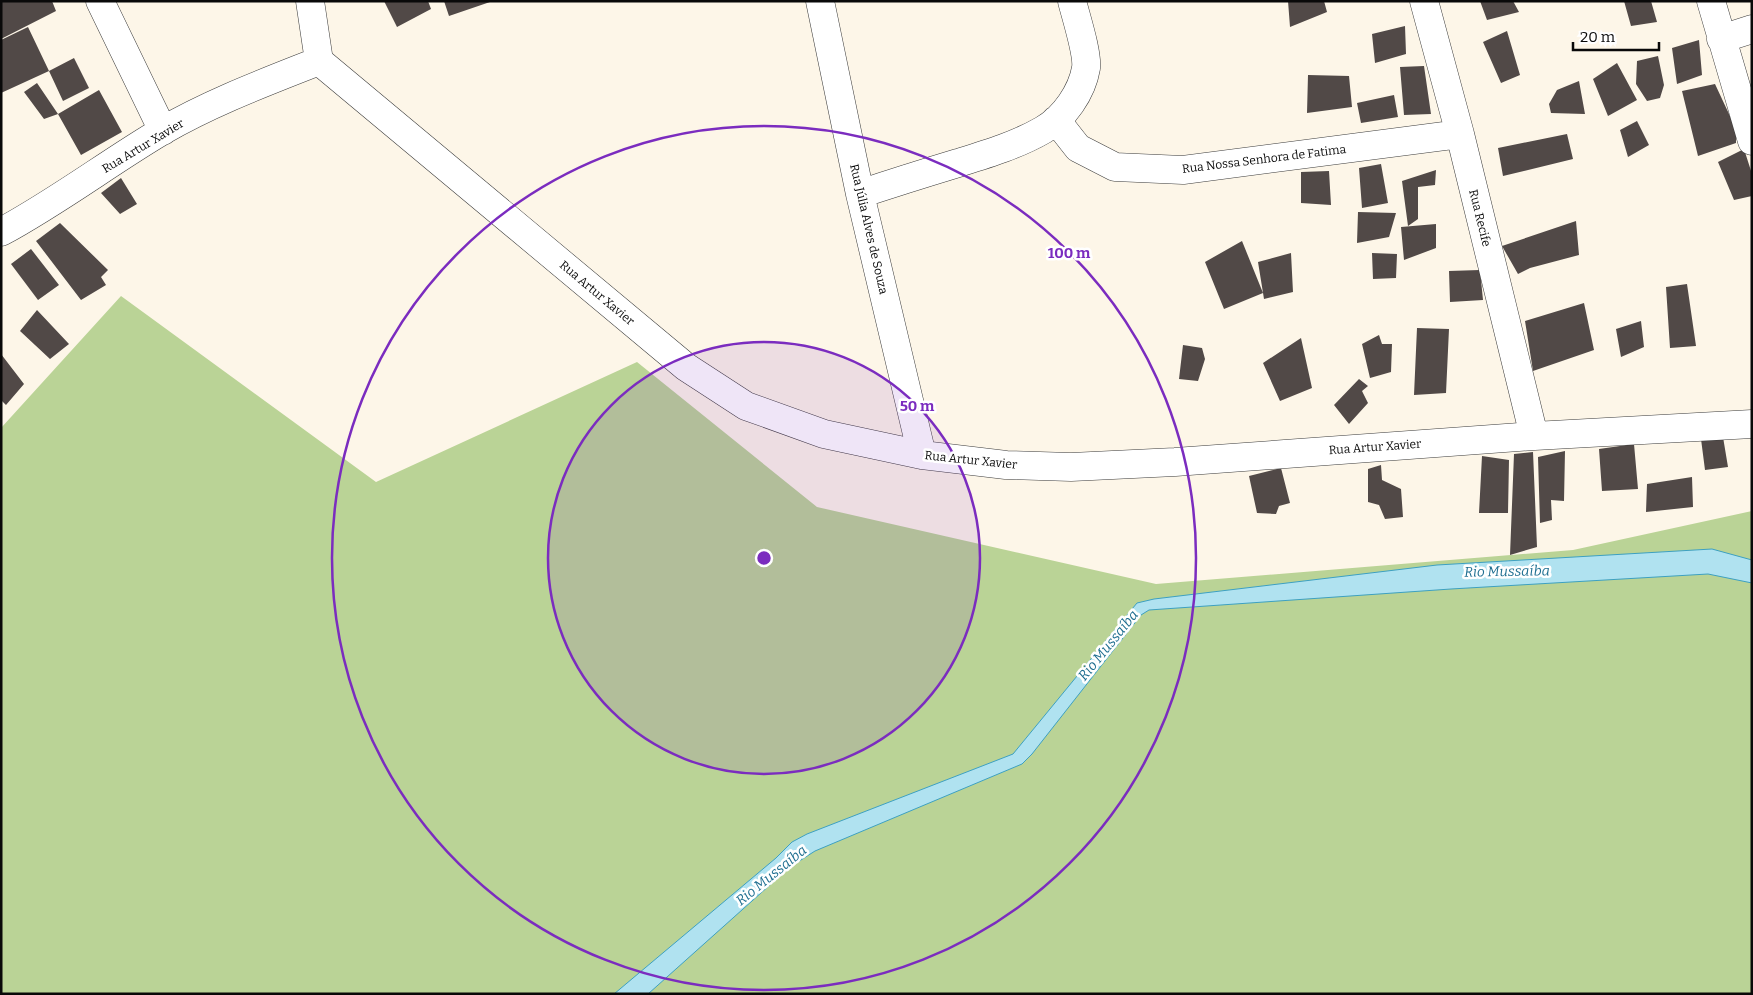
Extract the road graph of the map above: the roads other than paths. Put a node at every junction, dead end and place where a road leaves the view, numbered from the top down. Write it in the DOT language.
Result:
graph roads {
  1 [pos="100,1"];
  2 [pos="310,1"];
  3 [pos="820,1"];
  4 [pos="1072,1"];
  5 [pos="1424,1"];
  6 [pos="1711,1"];
  7 [pos="1752,29"];
  8 [pos="1721,39"];
  9 [pos="319,61"];
  10 [pos="1056,120"];
  11 [pos="163,131"];
  12 [pos="1460,134"];
  13 [pos="1752,141"];
  14 [pos="860,194"];
  15 [pos="1,232"];
  16 [pos="1752,424"];
  17 [pos="1534,436"];
  18 [pos="922,455"];
  1 -- 11 [label="street"];
  2 -- 9 [label="street"];
  3 -- 14 [label="street, Rua Júlia Alves de Souza"];
  4 -- 10 [label="street"];
  5 -- 12 [label="street, Rua Recife"];
  6 -- 8 [label="street"];
  7 -- 8 [label="street"];
  8 -- 13 [label="street"];
  9 -- 11 [label="street, Rua Artur Xavier"];
  9 -- 18 [label="street, Rua Artur Xavier"];
  10 -- 12 [label="street, Rua Nossa Senhora de Fatima"];
  10 -- 14 [label="street"];
  11 -- 15 [label="street, Rua Artur Xavier"];
  12 -- 17 [label="street, Rua Recife"];
  14 -- 18 [label="street, Rua Júlia Alves de Souza"];
  16 -- 17 [label="street, Rua Artur Xavier"];
  17 -- 18 [label="street, Rua Artur Xavier"];
}
